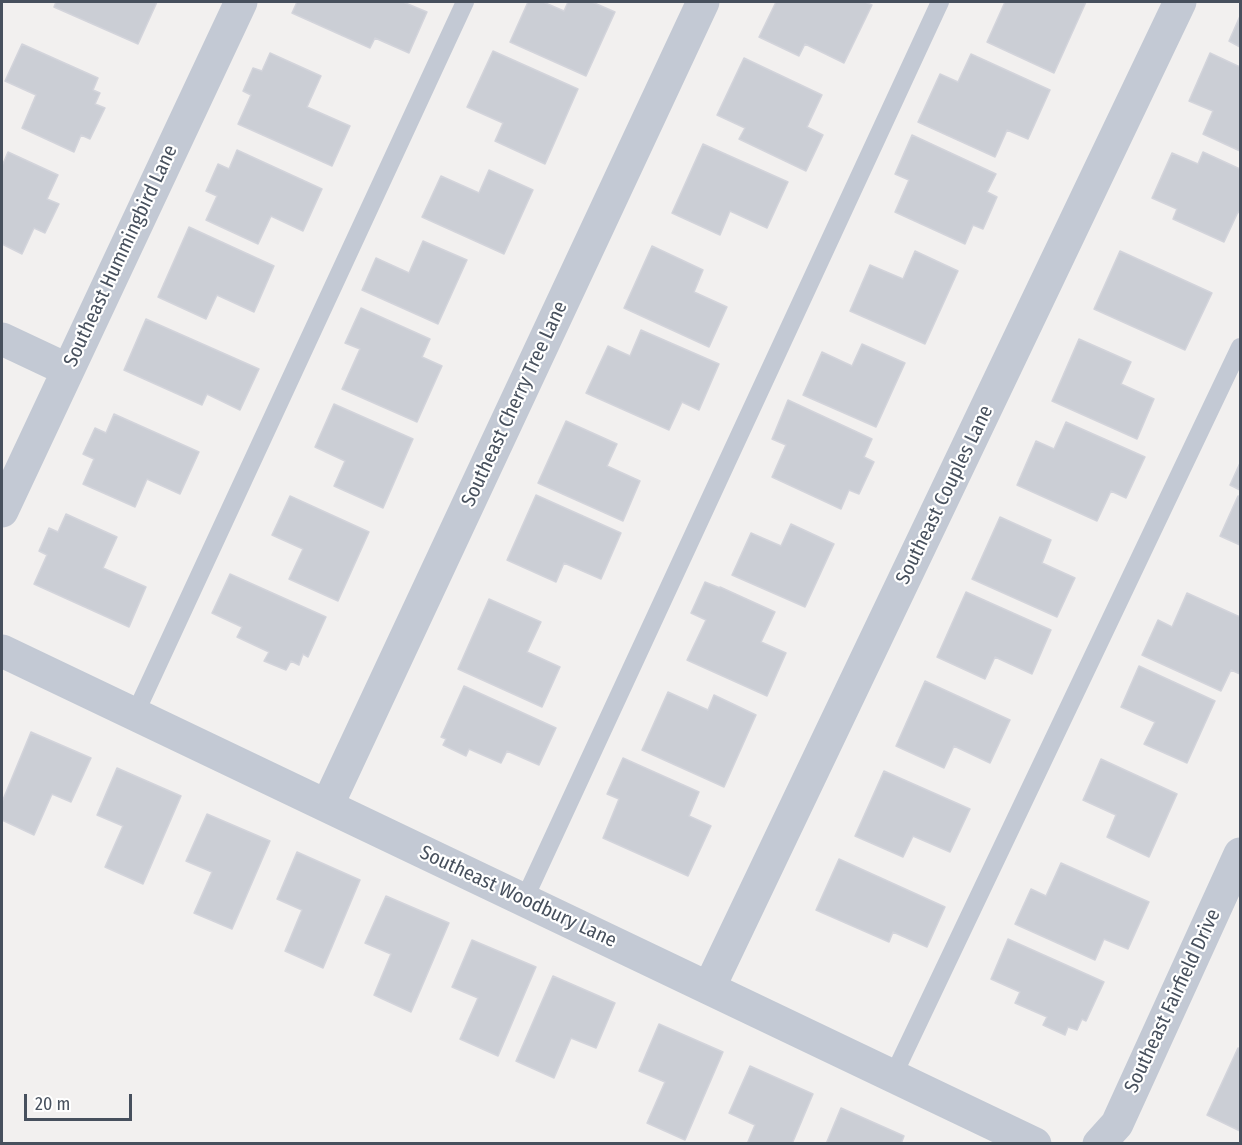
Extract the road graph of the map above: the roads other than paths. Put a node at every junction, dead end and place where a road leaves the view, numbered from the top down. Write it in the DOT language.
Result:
graph roads {
  1 [pos="241,2"];
  2 [pos="465,2"];
  3 [pos="703,2"];
  4 [pos="940,2"];
  5 [pos="1180,2"];
  6 [pos="2,339"];
  7 [pos="1240,347"];
  8 [pos="68,370"];
  9 [pos="2,511"];
  10 [pos="2,651"];
  11 [pos="135,714"];
  12 [pos="327,806"];
  13 [pos="1240,854"];
  14 [pos="524,900"];
  15 [pos="709,988"];
  16 [pos="893,1076"];
  17 [pos="1035,1143"];
  18 [pos="1099,1143"];
  1 -- 8 [label="street, Southeast Hummingbird Lane"];
  2 -- 11 [label="lane"];
  3 -- 12 [label="street, Southeast Cherry Tree Lane"];
  4 -- 14 [label="lane"];
  5 -- 15 [label="street, Southeast Couples Lane"];
  6 -- 8 [label="street"];
  7 -- 16 [label="lane"];
  8 -- 9 [label="street, Southeast Hummingbird Lane"];
  10 -- 11 [label="street, Southeast Woodbury Lane"];
  11 -- 12 [label="street, Southeast Woodbury Lane"];
  12 -- 14 [label="street, Southeast Woodbury Lane"];
  13 -- 18 [label="street, Southeast Fairfield Drive"];
  14 -- 15 [label="street, Southeast Woodbury Lane"];
  15 -- 16 [label="street, Southeast Woodbury Lane"];
  16 -- 17 [label="street, Southeast Woodbury Lane"];
}
